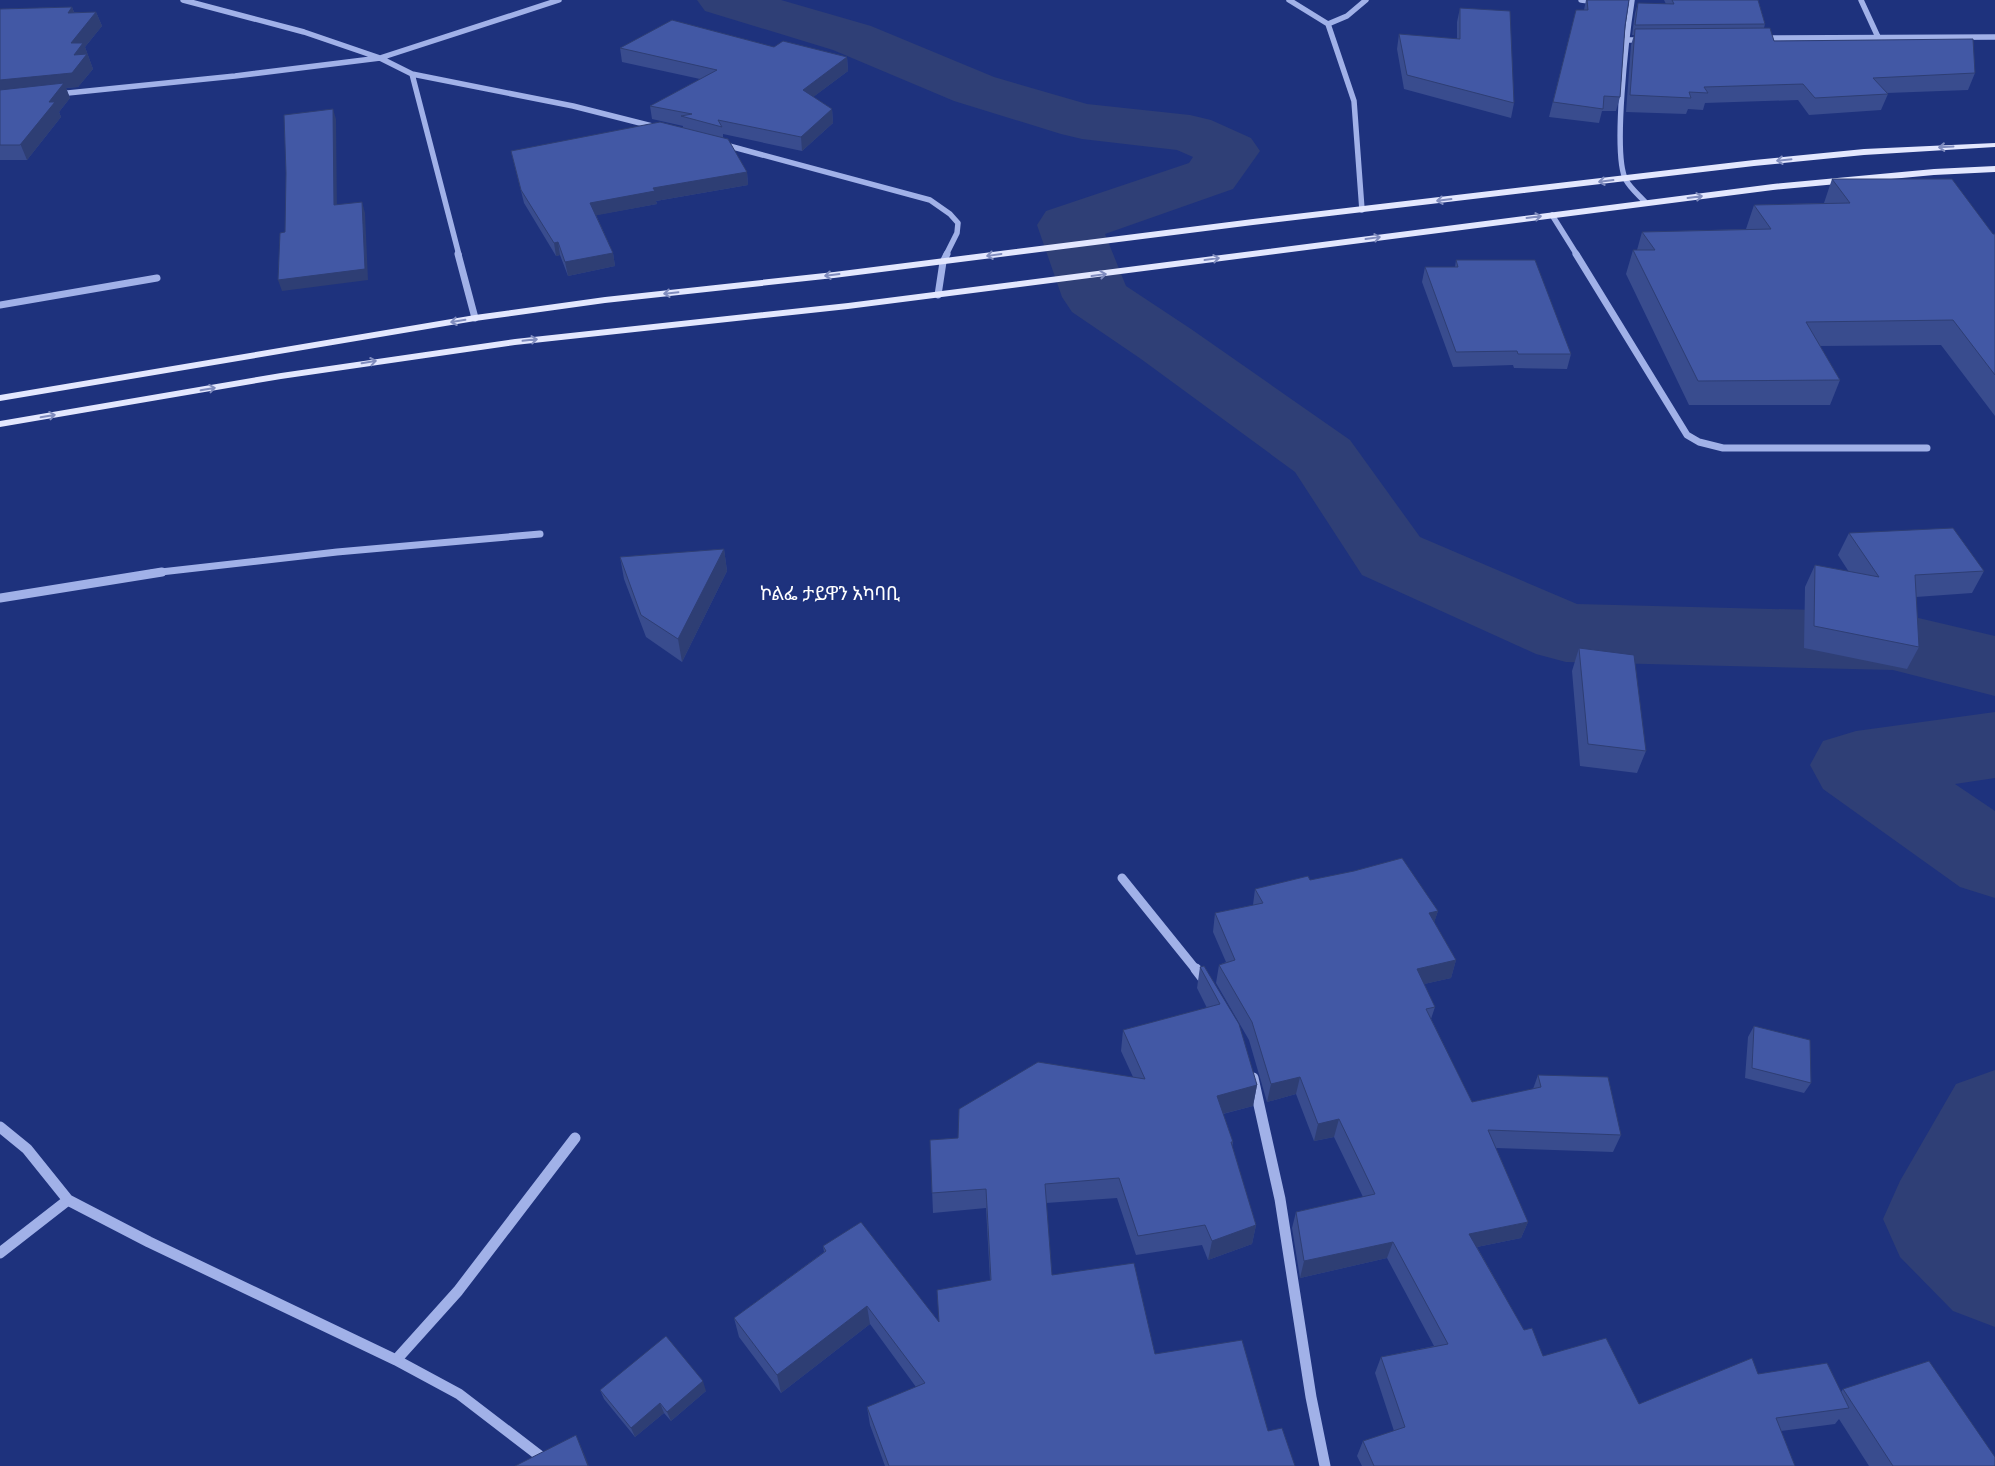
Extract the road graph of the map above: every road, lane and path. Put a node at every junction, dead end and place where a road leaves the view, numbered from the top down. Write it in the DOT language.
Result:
graph roads {
  1 [pos="184,0"];
  2 [pos="559,0"];
  3 [pos="1288,0"];
  4 [pos="1366,0"];
  5 [pos="1581,0"];
  6 [pos="1861,0"];
  7 [pos="1607,3"];
  8 [pos="1632,3"];
  9 [pos="1624,4"];
  10 [pos="1328,24"];
  11 [pos="1878,37"];
  12 [pos="1995,37"];
  13 [pos="1752,38"];
  14 [pos="1626,40"];
  15 [pos="1646,40"];
  16 [pos="380,58"];
  17 [pos="412,74"];
  18 [pos="48,95"];
  19 [pos="665,129"];
  20 [pos="711,141"];
  21 [pos="1995,145"];
  22 [pos="1995,169"];
  23 [pos="1625,179"];
  24 [pos="1646,203"];
  25 [pos="1362,210"];
  26 [pos="1552,215"];
  27 [pos="943,262"];
  28 [pos="156,278"];
  29 [pos="938,294"];
  30 [pos="0,305"];
  31 [pos="475,318"];
  32 [pos="0,398"];
  33 [pos="0,424"];
  34 [pos="1927,448"];
  35 [pos="540,534"];
  36 [pos="0,598"];
  37 [pos="1122,878"];
  38 [pos="1215,995"];
  39 [pos="1250,1068"];
  40 [pos="0,1127"];
  41 [pos="575,1138"];
  42 [pos="68,1200"];
  43 [pos="0,1253"];
  44 [pos="396,1360"];
  45 [pos="553,1466"];
  46 [pos="1325,1466"];
  1 -- 16 [label="street"];
  2 -- 16 [label="street"];
  3 -- 10 [label="street"];
  4 -- 10 [label="street"];
  5 -- 7 [label="street"];
  6 -- 11 [label="street"];
  8 -- 9 [label="street"];
  8 -- 14 [label="street"];
  10 -- 25 [label="street"];
  11 -- 12 [label="street"];
  11 -- 13 [label="street"];
  14 -- 15 [label="street"];
  14 -- 23 [label="street"];
  16 -- 17 [label="street"];
  16 -- 18 [label="street"];
  17 -- 19 [label="street"];
  17 -- 31 [label="street"];
  20 -- 27 [label="street"];
  21 -- 23 [label="main road, one-way"];
  24 -- 22 [label="main road, one-way"];
  23 -- 24 [label="street"];
  23 -- 25 [label="main road, one-way"];
  24 -- 26 [label="main road"];
  25 -- 27 [label="main road, one-way"];
  29 -- 26 [label="main road, one-way"];
  26 -- 34 [label="street"];
  27 -- 29 [label="street"];
  27 -- 31 [label="main road, one-way"];
  28 -- 30 [label="street"];
  33 -- 29 [label="main road, one-way"];
  31 -- 32 [label="main road, one-way"];
  35 -- 36 [label="street"];
  37 -- 38 [label="street"];
  39 -- 46 [label="street"];
  40 -- 42 [label="street"];
  41 -- 44 [label="street"];
  42 -- 43 [label="street"];
  42 -- 44 [label="street"];
  44 -- 45 [label="street"];
}
